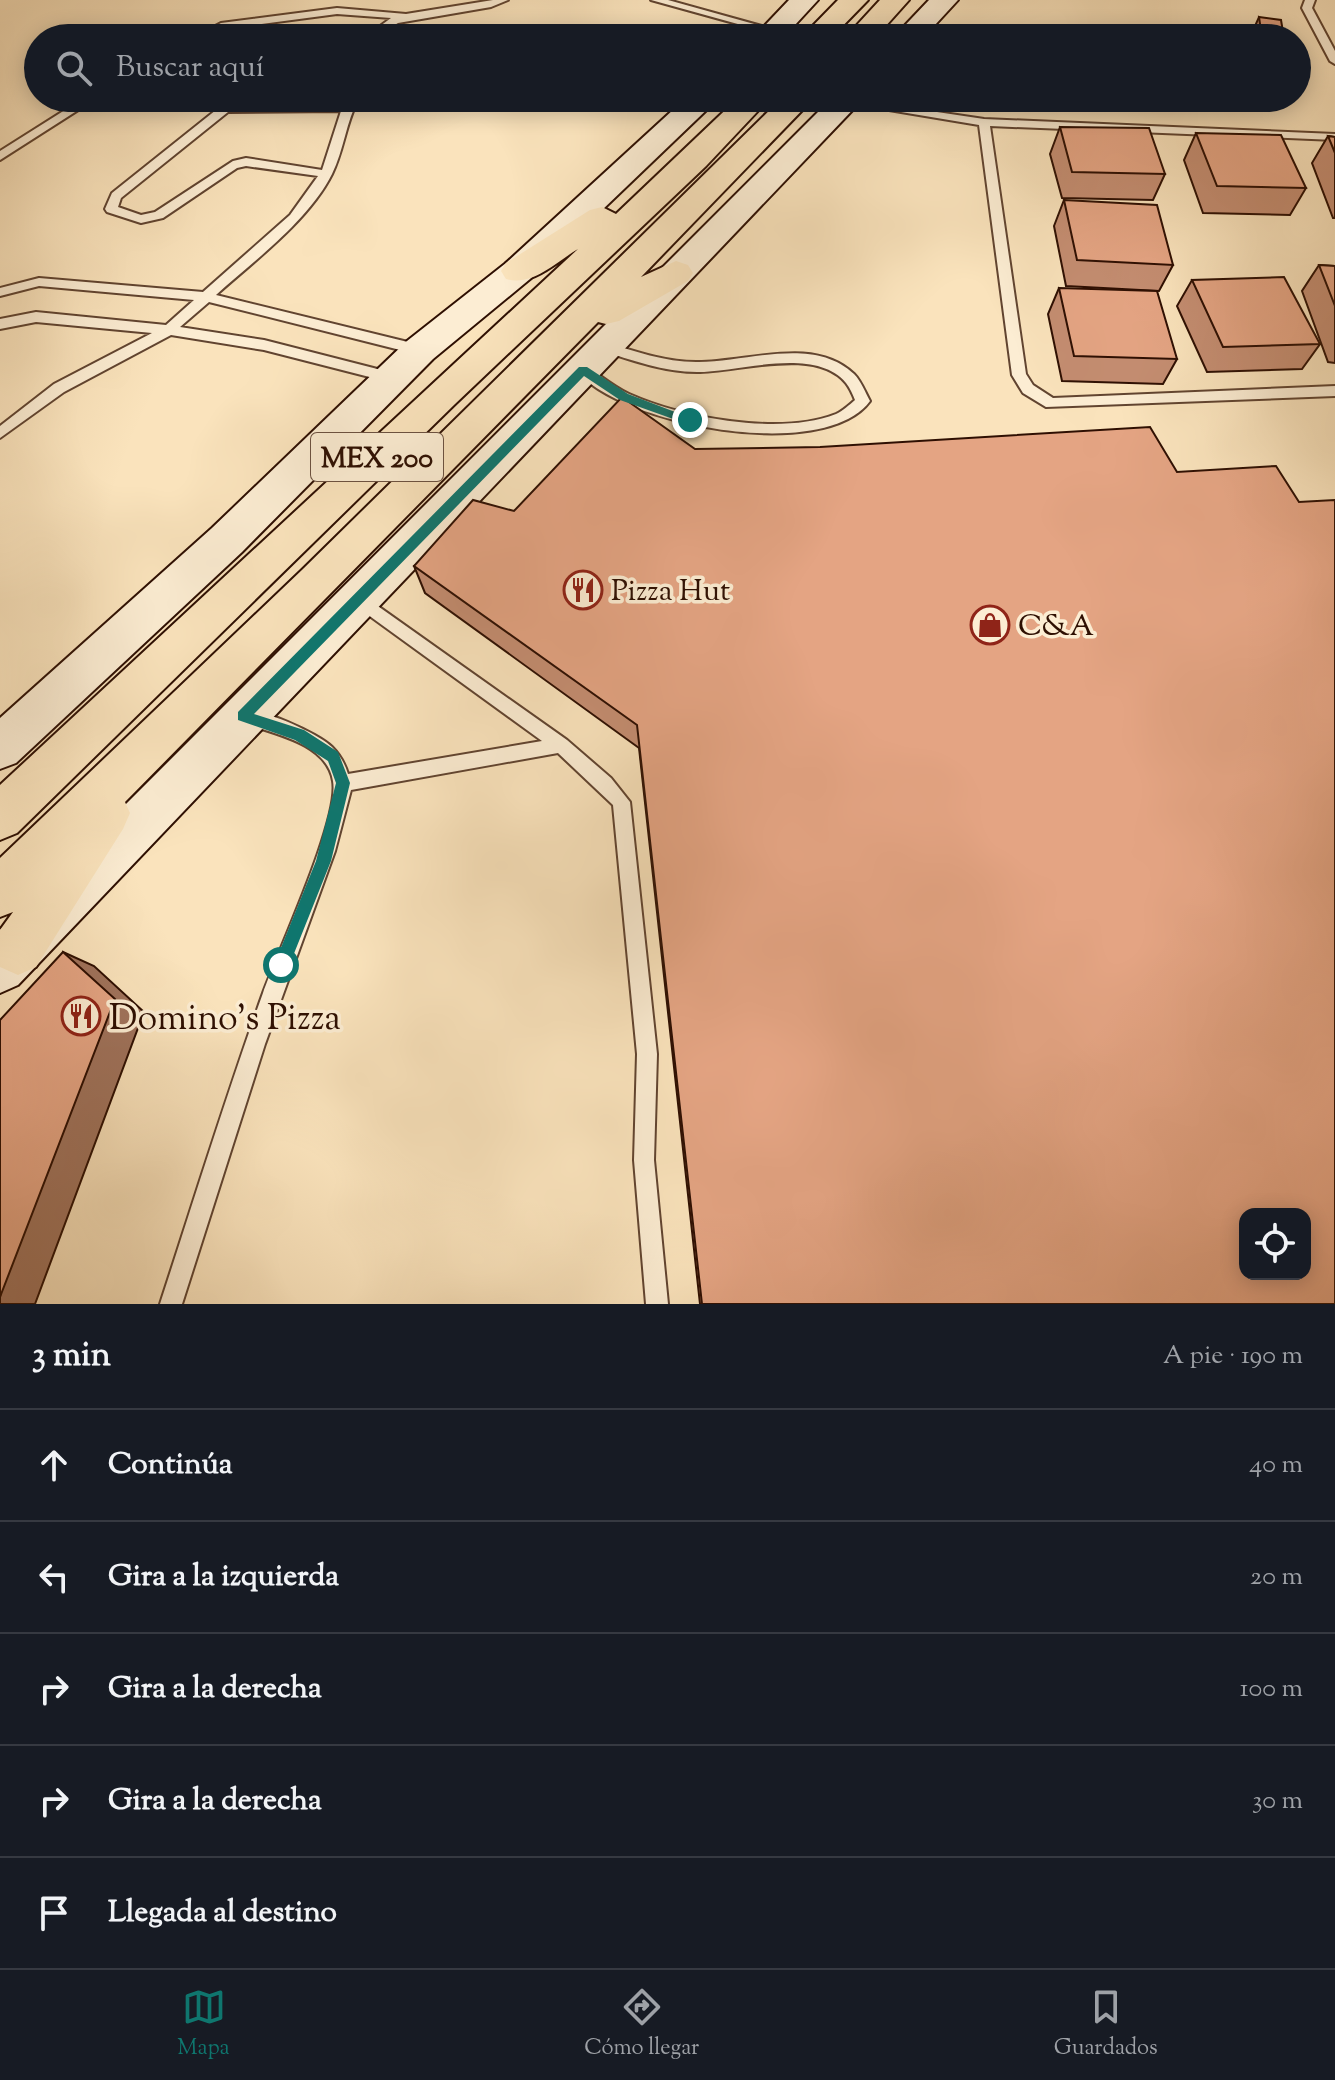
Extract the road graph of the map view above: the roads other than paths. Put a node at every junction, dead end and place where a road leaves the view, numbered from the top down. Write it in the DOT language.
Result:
graph roads {
  1 [pos="503,0"];
  2 [pos="656,0"];
  3 [pos="804,0"];
  4 [pos="854,0"];
  5 [pos="895,0"];
  6 [pos="944,0"];
  7 [pos="1310,0"];
  8 [pos="402,16"];
  9 [pos="236,24"];
  10 [pos="386,24"];
  11 [pos="742,24"];
  12 [pos="788,24"];
  13 [pos="829,24"];
  14 [pos="872,24"];
  15 [pos="921,24"];
  16 [pos="1335,61"];
  17 [pos="70,112"];
  18 [pos="221,112"];
  19 [pos="348,112"];
  20 [pos="689,112"];
  21 [pos="741,112"];
  22 [pos="787,112"];
  23 [pos="835,112"];
  24 [pos="925,112"];
  25 [pos="984,122"];
  26 [pos="1335,137"];
  27 [pos="0,156"];
  28 [pos="695,159"];
  29 [pos="326,174"];
  30 [pos="518,271"];
  31 [pos="0,292"];
  32 [pos="208,297"];
  33 [pos="0,324"];
  34 [pos="169,330"];
  35 [pos="420,350"];
  36 [pos="582,352"];
  37 [pos="393,378"];
  38 [pos="1335,391"];
  39 [pos="0,433"];
  40 [pos="358,599"];
  41 [pos="243,716"];
  42 [pos="561,745"];
  43 [pos="149,746"];
  44 [pos="0,748"];
  45 [pos="343,783"];
  46 [pos="0,817"];
  47 [pos="0,892"];
  48 [pos="9,958"];
  49 [pos="171,1304"];
  50 [pos="657,1304"];
  1 -- 8 [label="lane"];
  2 -- 11 [label="lane"];
  3 -- 12 [label="main road"];
  4 -- 13 [label="highway"];
  5 -- 14 [label="highway"];
  6 -- 15 [label="main road"];
  7 -- 16 [label="lane"];
  8 -- 9 [label="lane"];
  8 -- 10 [label="lane"];
  17 -- 27 [label="lane"];
  18 -- 29 [label="lane"];
  19 -- 29 [label="lane"];
  20 -- 30 [label="main road"];
  21 -- 28 [label="highway, MEX 200"];
  22 -- 36 [label="highway, MEX 200"];
  23 -- 36 [label="main road"];
  24 -- 25 [label="lane"];
  25 -- 26 [label="lane"];
  25 -- 38 [label="lane"];
  28 -- 30 [label="highway"];
  28 -- 46 [label="highway, MEX 200"];
  29 -- 32 [label="lane"];
  30 -- 35 [label="main road"];
  31 -- 32 [label="lane"];
  32 -- 34 [label="lane"];
  32 -- 35 [label="lane"];
  33 -- 34 [label="lane"];
  34 -- 37 [label="lane"];
  34 -- 39 [label="lane"];
  35 -- 37 [label="main road"];
  36 -- 36 [label="lane"];
  36 -- 40 [label="main road"];
  36 -- 43 [label="highway, MEX 200"];
  37 -- 44 [label="main road"];
  40 -- 41 [label="main road"];
  40 -- 42 [label="lane"];
  41 -- 45 [label="lane"];
  41 -- 48 [label="main road"];
  42 -- 45 [label="lane"];
  42 -- 50 [label="lane"];
  43 -- 47 [label="highway, MEX 200"];
  43 -- 48 [label="highway"];
  45 -- 49 [label="lane"];
}
